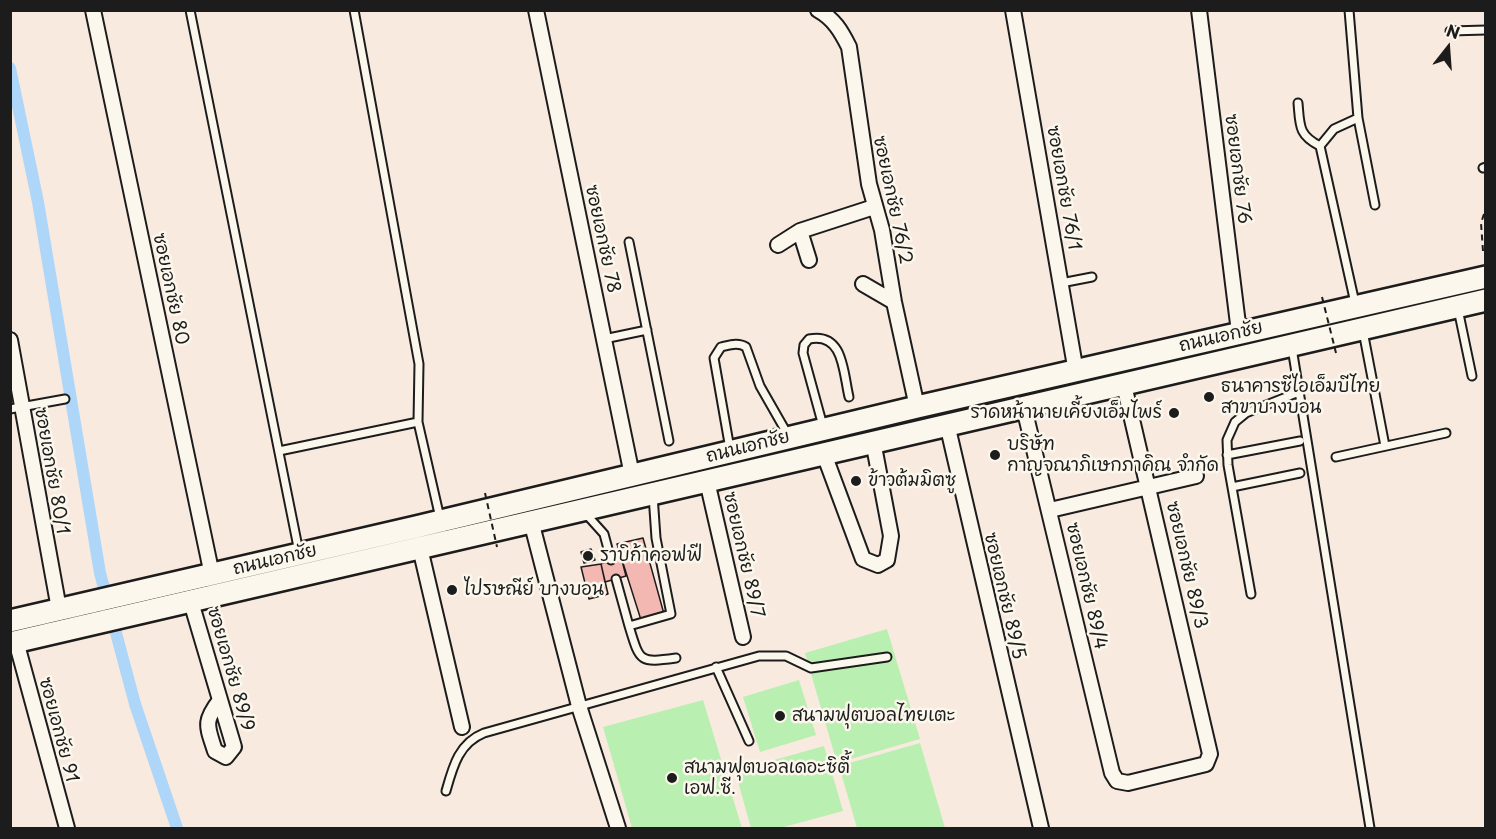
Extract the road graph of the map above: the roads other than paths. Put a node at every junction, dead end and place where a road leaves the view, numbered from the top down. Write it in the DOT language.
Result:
graph roads {
  1 [pos="93,10"];
  2 [pos="190,10"];
  3 [pos="354,10"];
  4 [pos="536,10"];
  5 [pos="818,10"];
  6 [pos="1012,10"];
  7 [pos="1199,10"];
  8 [pos="1349,10"];
  9 [pos="1485,30"];
  10 [pos="1450,32"];
  11 [pos="1298,103"];
  12 [pos="1358,118"];
  13 [pos="1320,146"];
  14 [pos="1375,205"];
  15 [pos="874,207"];
  16 [pos="800,231"];
  17 [pos="630,242"];
  18 [pos="778,245"];
  19 [pos="808,260"];
  20 [pos="1092,277"];
  21 [pos="1485,277"];
  22 [pos="1061,283"];
  23 [pos="863,284"];
  24 [pos="1485,300"];
  25 [pos="894,303"];
  26 [pos="1356,306"];
  27 [pos="1458,307"];
  28 [pos="1362,329"];
  29 [pos="647,330"];
  30 [pos="1239,332"];
  31 [pos="604,339"];
  32 [pos="10,340"];
  33 [pos="1291,345"];
  34 [pos="1076,372"];
  35 [pos="1472,376"];
  36 [pos="1124,385"];
  37 [pos="1299,392"];
  38 [pos="849,397"];
  39 [pos="65,399"];
  40 [pos="917,407"];
  41 [pos="16,408"];
  42 [pos="1024,408"];
  43 [pos="418,422"];
  44 [pos="947,424"];
  45 [pos="824,429"];
  46 [pos="1446,433"];
  47 [pos="789,437"];
  48 [pos="669,441"];
  49 [pos="873,441"];
  50 [pos="1300,441"];
  51 [pos="1385,446"];
  52 [pos="279,451"];
  53 [pos="731,451"];
  54 [pos="824,454"];
  55 [pos="1227,455"];
  56 [pos="1336,457"];
  57 [pos="1300,473"];
  58 [pos="632,475"];
  59 [pos="1197,477"];
  60 [pos="707,481"];
  61 [pos="1150,487"];
  62 [pos="1232,487"];
  63 [pos="653,493"];
  64 [pos="581,510"];
  65 [pos="1050,510"];
  66 [pos="443,521"];
  67 [pos="531,521"];
  68 [pos="412,528"];
  69 [pos="453,540"];
  70 [pos="420,548"];
  71 [pos="299,554"];
  72 [pos="611,560"];
  73 [pos="212,575"];
  74 [pos="616,579"];
  75 [pos="1251,594"];
  76 [pos="191,602"];
  77 [pos="59,609"];
  78 [pos="10,621"];
  79 [pos="629,626"];
  80 [pos="743,637"];
  81 [pos="13,642"];
  82 [pos="887,657"];
  83 [pos="676,658"];
  84 [pos="716,667"];
  85 [pos="220,700"];
  86 [pos="579,706"];
  87 [pos="462,727"];
  88 [pos="749,741"];
  89 [pos="1112,773"];
  90 [pos="446,791"];
  91 [pos="67,828"];
  92 [pos="618,828"];
  93 [pos="1041,828"];
  94 [pos="1370,828"];
  1 -- 73 [label="street, ซอยเอกชัย 80"];
  2 -- 52 [label="lane"];
  3 -- 43 [label="lane"];
  4 -- 31 [label="street, ซอยเอกชัย 78"];
  5 -- 15 [label="street, ซอยเอกชัย 76/2"];
  6 -- 22 [label="street, ซอยเอกชัย 76/1"];
  7 -- 30 [label="street, ซอยเอกชัย 76"];
  8 -- 12 [label="lane"];
  9 -- 10 [label="lane"];
  11 -- 13 [label="lane"];
  12 -- 13 [label="lane"];
  12 -- 14 [label="lane"];
  13 -- 26 [label="lane"];
  15 -- 16 [label="street"];
  15 -- 25 [label="street, ซอยเอกชัย 76/2"];
  16 -- 18 [label="street"];
  16 -- 19 [label="street"];
  17 -- 29 [label="lane"];
  20 -- 22 [label="lane"];
  21 -- 26 [label="main road, ถนนเอกชัย"];
  22 -- 34 [label="street, ซอยเอกชัย 76/1"];
  23 -- 25 [label="street"];
  24 -- 27 [label="main road, ถนนเอกชัย"];
  25 -- 40 [label="street, ซอยเอกชัย 76/2"];
  26 -- 30 [label="main road, ถนนเอกชัย"];
  27 -- 28 [label="main road, ถนนเอกชัย"];
  27 -- 35 [label="lane"];
  28 -- 33 [label="main road, ถนนเอกชัย"];
  28 -- 51 [label="lane"];
  29 -- 31 [label="lane"];
  29 -- 48 [label="lane"];
  30 -- 34 [label="main road, ถนนเอกชัย"];
  31 -- 58 [label="street, ซอยเอกชัย 78"];
  32 -- 41 [label="street, ซอยเอกชัย 80/1"];
  33 -- 36 [label="main road, ถนนเอกชัย"];
  33 -- 37 [label="lane"];
  34 -- 40 [label="main road, ถนนเอกชัย"];
  36 -- 42 [label="main road, ถนนเอกชัย"];
  36 -- 61 [label="street, ซอยเอกชัย 89/3"];
  37 -- 55 [label="lane"];
  37 -- 94 [label="lane"];
  38 -- 45 [label="lane"];
  39 -- 41 [label="lane"];
  40 -- 45 [label="main road, ถนนเอกชัย"];
  41 -- 77 [label="street, ซอยเอกชัย 80/1"];
  42 -- 44 [label="main road, ถนนเอกชัย"];
  42 -- 65 [label="street, ซอยเอกชัย 89/4"];
  43 -- 52 [label="lane"];
  43 -- 66 [label="lane"];
  44 -- 49 [label="main road, ถนนเอกชัย"];
  44 -- 93 [label="street, ซอยเอกชัย 89/5"];
  45 -- 47 [label="main road, ถนนเอกชัย"];
  46 -- 51 [label="lane"];
  47 -- 53 [label="main road, ถนนเอกชัย"];
  47 -- 53 [label="lane"];
  49 -- 54 [label="main road, ถนนเอกชัย"];
  49 -- 54 [label="street"];
  50 -- 55 [label="lane"];
  51 -- 56 [label="lane"];
  52 -- 71 [label="lane"];
  53 -- 58 [label="main road, ถนนเอกชัย"];
  54 -- 60 [label="main road, ถนนเอกชัย"];
  55 -- 62 [label="lane"];
  57 -- 62 [label="lane"];
  58 -- 66 [label="main road, ถนนเอกชัย"];
  59 -- 61 [label="street"];
  60 -- 63 [label="main road, ถนนเอกชัย"];
  60 -- 80 [label="street, ซอยเอกชัย 89/7"];
  61 -- 65 [label="street"];
  61 -- 89 [label="street, ซอยเอกชัย 89/3"];
  62 -- 75 [label="lane"];
  63 -- 64 [label="main road, ถนนเอกชัย"];
  63 -- 79 [label="lane"];
  64 -- 67 [label="main road, ถนนเอกชัย"];
  64 -- 72 [label="lane"];
  65 -- 89 [label="street, ซอยเอกชัย 89/4"];
  66 -- 68 [label="main road, ถนนเอกชัย"];
  66 -- 69 [label="main road"];
  67 -- 69 [label="main road, ถนนเอกชัย"];
  67 -- 86 [label="street"];
  68 -- 70 [label="main road"];
  68 -- 71 [label="main road, ถนนเอกชัย"];
  69 -- 70 [label="main road, ถนนเอกชัย"];
  70 -- 76 [label="main road, ถนนเอกชัย"];
  70 -- 87 [label="street"];
  71 -- 73 [label="main road, ถนนเอกชัย"];
  73 -- 77 [label="main road, ถนนเอกชัย"];
  74 -- 79 [label="lane"];
  76 -- 81 [label="main road, ถนนเอกชัย"];
  76 -- 85 [label="street, ซอยเอกชัย 89/9"];
  77 -- 78 [label="main road, ถนนเอกชัย"];
  79 -- 83 [label="lane"];
  81 -- 91 [label="street, ซอยเอกชัย 91"];
  82 -- 84 [label="lane"];
  84 -- 86 [label="lane"];
  84 -- 88 [label="lane"];
  85 -- 85 [label="street, ซอยเอกชัย 89/9"];
  86 -- 90 [label="lane"];
  86 -- 92 [label="street"];
}
